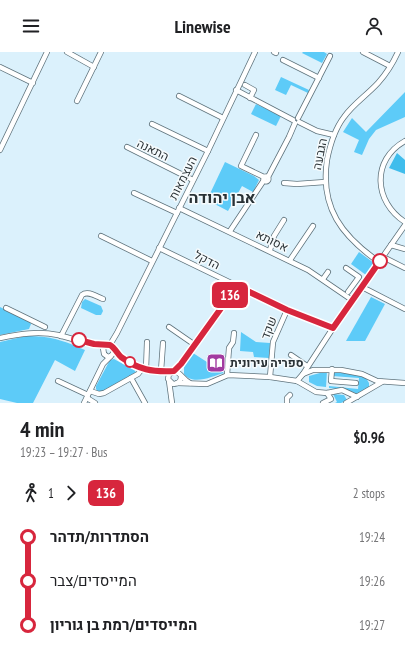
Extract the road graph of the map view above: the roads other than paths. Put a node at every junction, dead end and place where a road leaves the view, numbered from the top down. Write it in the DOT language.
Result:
graph roads {
  1 [pos="47,52"];
  2 [pos="67,52"];
  3 [pos="101,52"];
  4 [pos="254,52"];
  5 [pos="363,52"];
  6 [pos="398,52"];
  7 [pos="330,56"];
  8 [pos="283,60"];
  9 [pos="390,66"];
  10 [pos="0,67"];
  11 [pos="94,67"];
  12 [pos="319,78"];
  13 [pos="33,82"];
  14 [pos="245,85"];
  15 [pos="236,90"];
  16 [pos="179,96"];
  17 [pos="250,98"];
  18 [pos="77,101"];
  19 [pos="223,118"];
  20 [pos="296,121"];
  21 [pos="152,124"];
  22 [pos="256,135"];
  23 [pos="334,135"];
  24 [pos="405,141"];
  25 [pos="127,148"];
  26 [pos="0,150"];
  27 [pos="208,150"];
  28 [pos="265,178"];
  29 [pos="193,180"];
  30 [pos="325,182"];
  31 [pos="284,183"];
  32 [pos="134,193"];
  33 [pos="179,208"];
  34 [pos="177,213"];
  35 [pos="284,220"];
  36 [pos="405,222"];
  37 [pos="313,226"];
  38 [pos="405,226"];
  39 [pos="230,231"];
  40 [pos="398,235"];
  41 [pos="102,236"];
  42 [pos="405,236"];
  43 [pos="392,245"];
  44 [pos="159,248"];
  45 [pos="405,249"];
  46 [pos="270,250"];
  47 [pos="383,257"];
  48 [pos="290,260"];
  49 [pos="152,261"];
  50 [pos="379,262"];
  51 [pos="346,268"];
  52 [pos="405,268"];
  53 [pos="328,272"];
  54 [pos="323,279"];
  55 [pos="354,285"];
  56 [pos="237,286"];
  57 [pos="361,288"];
  58 [pos="348,292"];
  59 [pos="103,299"];
  60 [pos="352,300"];
  61 [pos="6,308"];
  62 [pos="405,309"];
  63 [pos="287,310"];
  64 [pos="36,323"];
  65 [pos="44,327"];
  66 [pos="169,327"];
  67 [pos="333,328"];
  68 [pos="35,333"];
  69 [pos="234,333"];
  70 [pos="60,336"];
  71 [pos="0,338"];
  72 [pos="147,342"];
  73 [pos="163,343"];
  74 [pos="94,344"];
  75 [pos="195,345"];
  76 [pos="110,347"];
  77 [pos="103,353"];
  78 [pos="291,355"];
  79 [pos="111,356"];
  80 [pos="121,357"];
  81 [pos="311,360"];
  82 [pos="182,363"];
  83 [pos="103,364"];
  84 [pos="307,366"];
  85 [pos="144,369"];
  86 [pos="318,369"];
  87 [pos="332,369"];
  88 [pos="160,371"];
  89 [pos="173,371"];
  90 [pos="303,374"];
  91 [pos="181,375"];
  92 [pos="227,376"];
  93 [pos="270,377"];
  94 [pos="131,378"];
  95 [pos="168,378"];
  96 [pos="370,378"];
  97 [pos="58,381"];
  98 [pos="297,381"];
  99 [pos="382,382"];
  100 [pos="192,383"];
  101 [pos="356,383"];
  102 [pos="405,383"];
  103 [pos="176,384"];
  104 [pos="372,388"];
  105 [pos="170,393"];
  106 [pos="327,393"];
  107 [pos="88,395"];
  108 [pos="290,395"];
  109 [pos="357,397"];
  110 [pos="84,403"];
  111 [pos="95,403"];
  112 [pos="144,403"];
  113 [pos="172,403"];
  114 [pos="286,403"];
  115 [pos="323,403"];
  116 [pos="346,403"];
  1 -- 13 [label="street"];
  2 -- 11 [label="street"];
  3 -- 11 [label="street"];
  4 -- 15 [label="street, העצמאות"];
  5 -- 9 [label="street"];
  6 -- 9 [label="street, הגבעה"];
  7 -- 12 [label="street"];
  8 -- 12 [label="street"];
  9 -- 23 [label="street, הגבעה"];
  10 -- 13 [label="street"];
  11 -- 18 [label="street"];
  12 -- 20 [label="street"];
  13 -- 26 [label="street"];
  14 -- 17 [label="street"];
  15 -- 17 [label="street"];
  15 -- 19 [label="street, העצמאות"];
  16 -- 19 [label="street"];
  17 -- 20 [label="street"];
  19 -- 27 [label="street, העצמאות"];
  20 -- 23 [label="street"];
  20 -- 28 [label="street"];
  21 -- 27 [label="street"];
  22 -- 28 [label="street"];
  23 -- 30 [label="street, הגבעה"];
  24 -- 36 [label="street"];
  25 -- 29 [label="street, התאנה"];
  27 -- 29 [label="street, העצמאות"];
  28 -- 39 [label="street"];
  29 -- 33 [label="street, העצמאות"];
  30 -- 31 [label="street"];
  30 -- 50 [label="street, הגבעה"];
  32 -- 34 [label="street"];
  33 -- 34 [label="street, העצמאות"];
  33 -- 39 [label="street, אסותא"];
  34 -- 44 [label="street, העצמאות"];
  35 -- 46 [label="street"];
  37 -- 48 [label="street"];
  38 -- 40 [label="street"];
  39 -- 46 [label="street, אסותא"];
  40 -- 42 [label="street"];
  40 -- 43 [label="street"];
  41 -- 49 [label="street"];
  43 -- 45 [label="street"];
  43 -- 47 [label="street"];
  44 -- 49 [label="street, העצמאות"];
  44 -- 56 [label="street, הדקל"];
  46 -- 48 [label="street, אסותא"];
  47 -- 50 [label="street"];
  47 -- 52 [label="street"];
  48 -- 54 [label="street, אסותא"];
  49 -- 76 [label="street, העצמאות"];
  50 -- 57 [label="street"];
  51 -- 55 [label="street"];
  53 -- 54 [label="street"];
  54 -- 60 [label="street, אסותא"];
  55 -- 57 [label="street"];
  55 -- 58 [label="street"];
  56 -- 63 [label="street, הדקל"];
  56 -- 75 [label="street"];
  57 -- 60 [label="street"];
  57 -- 62 [label="street"];
  59 -- 70 [label="street"];
  60 -- 67 [label="street"];
  61 -- 64 [label="street"];
  63 -- 67 [label="street, הדקל"];
  63 -- 93 [label="street, שקד"];
  64 -- 65 [label="street"];
  64 -- 68 [label="street"];
  66 -- 75 [label="street"];
  67 -- 81 [label="street"];
  68 -- 70 [label="street"];
  68 -- 71 [label="street"];
  69 -- 92 [label="street"];
  70 -- 74 [label="street"];
  72 -- 85 [label="street"];
  73 -- 88 [label="street"];
  74 -- 76 [label="street"];
  74 -- 77 [label="street"];
  75 -- 82 [label="street"];
  76 -- 77 [label="street"];
  76 -- 79 [label="street"];
  76 -- 80 [label="street"];
  77 -- 79 [label="street"];
  77 -- 83 [label="street"];
  78 -- 84 [label="street"];
  79 -- 80 [label="street"];
  79 -- 83 [label="street"];
  80 -- 85 [label="street"];
  81 -- 84 [label="street"];
  81 -- 86 [label="street"];
  82 -- 89 [label="street"];
  82 -- 91 [label="street"];
  83 -- 107 [label="street"];
  84 -- 90 [label="street"];
  85 -- 88 [label="street"];
  85 -- 94 [label="street"];
  86 -- 87 [label="street"];
  86 -- 90 [label="street"];
  87 -- 96 [label="street"];
  87 -- 101 [label="street"];
  88 -- 89 [label="street"];
  88 -- 95 [label="street"];
  89 -- 91 [label="street"];
  89 -- 95 [label="street"];
  90 -- 98 [label="street"];
  91 -- 100 [label="street"];
  91 -- 103 [label="street"];
  92 -- 93 [label="street"];
  92 -- 100 [label="street"];
  93 -- 98 [label="street"];
  94 -- 107 [label="street"];
  94 -- 112 [label="street"];
  95 -- 103 [label="street"];
  95 -- 105 [label="street"];
  96 -- 99 [label="street"];
  96 -- 104 [label="street"];
  97 -- 107 [label="street"];
  98 -- 106 [label="street"];
  99 -- 102 [label="street"];
  99 -- 104 [label="street"];
  100 -- 103 [label="street"];
  103 -- 105 [label="street"];
  104 -- 109 [label="street"];
  105 -- 113 [label="street"];
  106 -- 109 [label="street"];
  106 -- 115 [label="street"];
  107 -- 110 [label="street"];
  107 -- 111 [label="street"];
  108 -- 114 [label="street"];
  109 -- 116 [label="street"];
}
